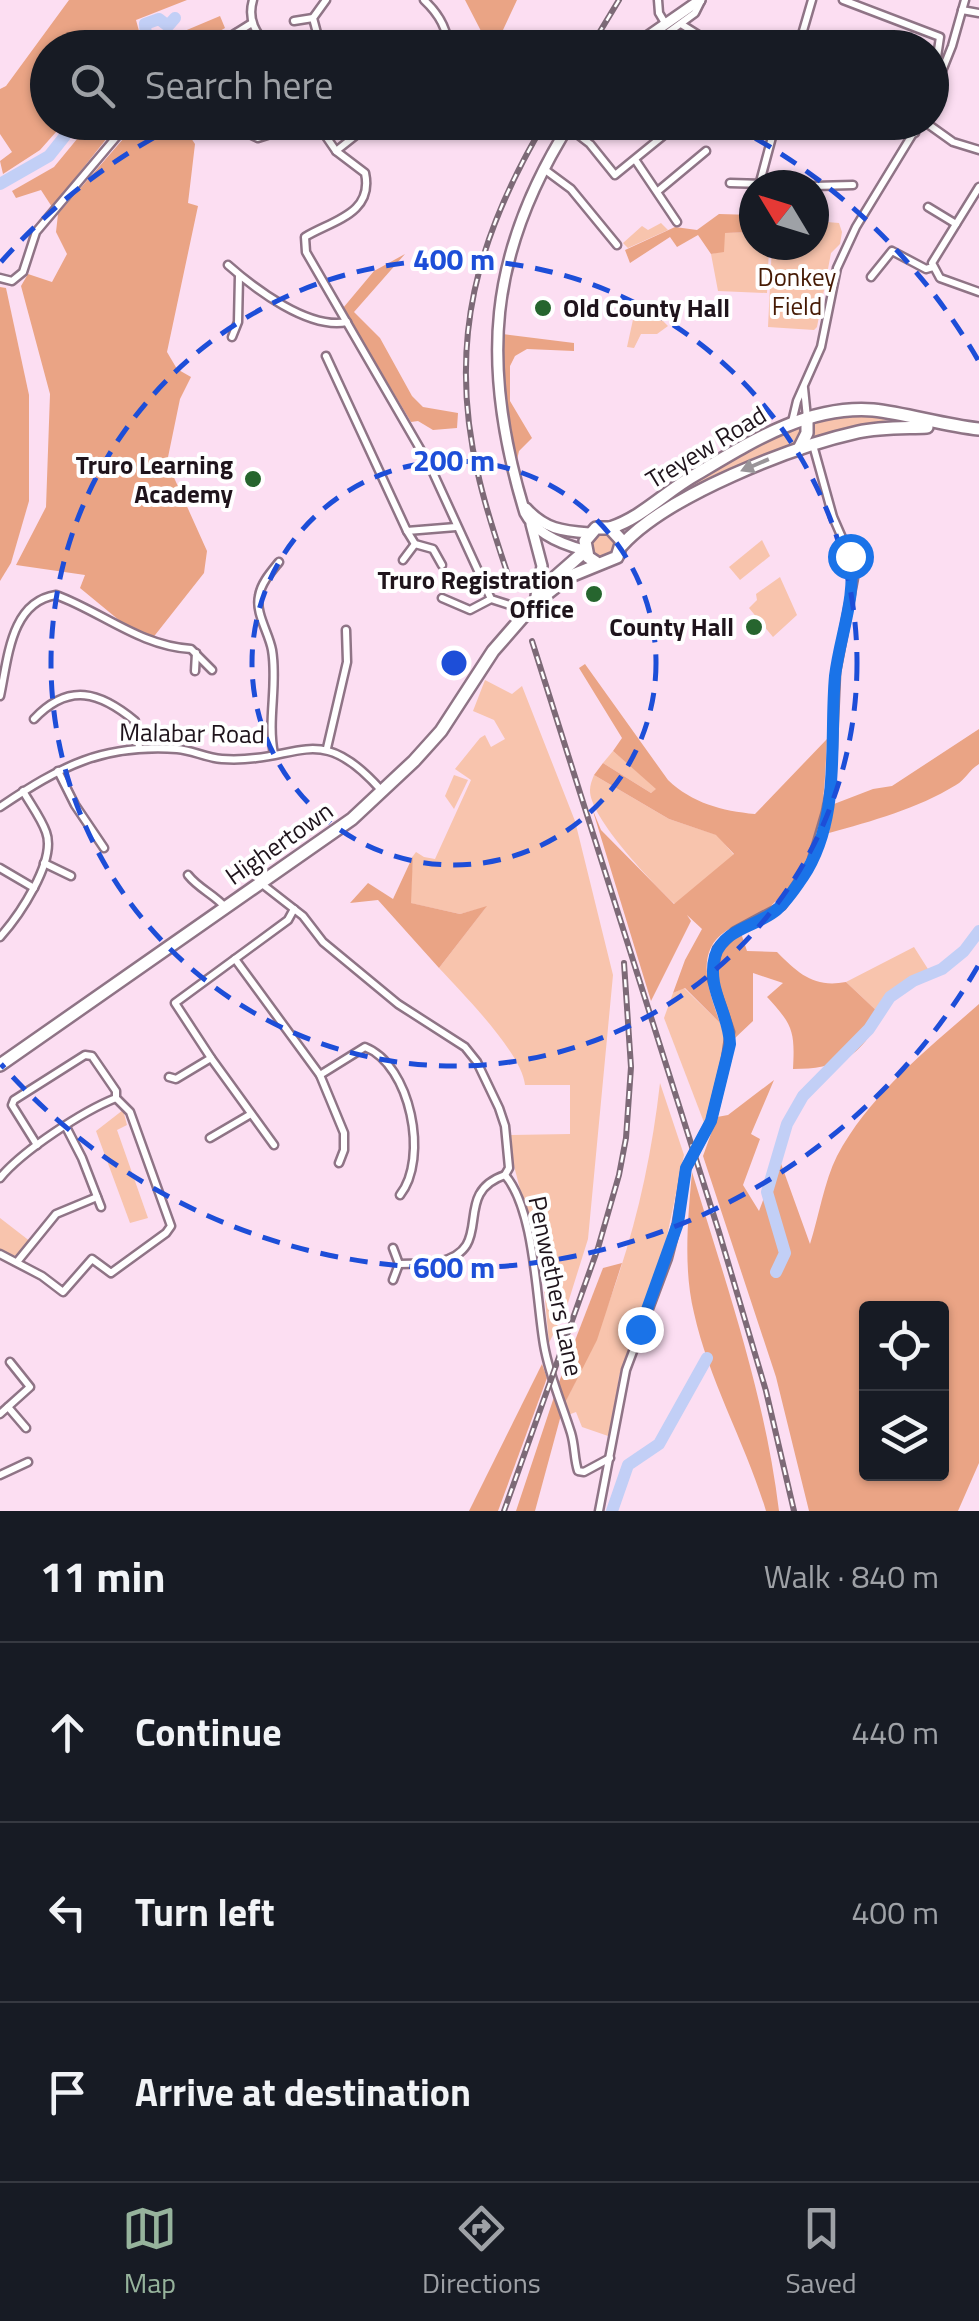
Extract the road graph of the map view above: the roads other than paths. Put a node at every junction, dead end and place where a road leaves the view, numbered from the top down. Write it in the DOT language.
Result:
graph roads {
  1 [pos="253,0"];
  2 [pos="326,0"];
  3 [pos="424,0"];
  4 [pos="658,0"];
  5 [pos="701,0"];
  6 [pos="812,0"];
  7 [pos="843,0"];
  8 [pos="965,0"];
  9 [pos="962,10"];
  10 [pos="979,12"];
  11 [pos="312,18"];
  12 [pos="294,21"];
  13 [pos="666,22"];
  14 [pos="252,23"];
  15 [pos="681,24"];
  16 [pos="241,30"];
  17 [pos="257,30"];
  18 [pos="316,30"];
  19 [pos="446,30"];
  20 [pos="655,30"];
  21 [pos="672,30"];
  22 [pos="691,30"];
  23 [pos="803,30"];
  24 [pos="922,30"];
  25 [pos="949,50"];
  26 [pos="949,139"];
  27 [pos="113,140"];
  28 [pos="328,140"];
  29 [pos="348,140"];
  30 [pos="563,140"];
  31 [pos="585,140"];
  32 [pos="660,140"];
  33 [pos="771,140"];
  34 [pos="911,140"];
  35 [pos="979,150"];
  36 [pos="336,151"];
  37 [pos="706,151"];
  38 [pos="636,161"];
  39 [pos="544,169"];
  40 [pos="763,170"];
  41 [pos="730,183"];
  42 [pos="739,183"];
  43 [pos="853,185"];
  44 [pos="829,186"];
  45 [pos="658,191"];
  46 [pos="978,192"];
  47 [pos="928,207"];
  48 [pos="677,222"];
  49 [pos="956,224"];
  50 [pos="617,245"];
  51 [pos="228,265"];
  52 [pos="933,267"];
  53 [pos="239,275"];
  54 [pos="871,276"];
  55 [pos="0,278"];
  56 [pos="979,292"];
  57 [pos="347,322"];
  58 [pos="232,337"];
  59 [pos="326,356"];
  60 [pos="804,387"];
  61 [pos="806,396"];
  62 [pos="822,415"];
  63 [pos="807,418"];
  64 [pos="792,423"];
  65 [pos="946,426"];
  66 [pos="979,430"];
  67 [pos="807,432"];
  68 [pos="839,437"];
  69 [pos="813,446"];
  70 [pos="797,449"];
  71 [pos="815,462"];
  72 [pos="522,502"];
  73 [pos="531,524"];
  74 [pos="456,527"];
  75 [pos="610,528"];
  76 [pos="407,531"];
  77 [pos="589,533"];
  78 [pos="415,544"];
  79 [pos="622,545"];
  80 [pos="585,550"];
  81 [pos="403,560"];
  82 [pos="279,562"];
  83 [pos="597,563"];
  84 [pos="442,566"];
  85 [pos="442,598"];
  86 [pos="490,598"];
  87 [pos="534,604"];
  88 [pos="524,614"];
  89 [pos="346,630"];
  90 [pos="5,647"];
  91 [pos="196,652"];
  92 [pos="212,670"];
  93 [pos="195,671"];
  94 [pos="0,696"];
  95 [pos="34,718"];
  96 [pos="140,747"];
  97 [pos="327,748"];
  98 [pos="274,754"];
  99 [pos="58,772"];
  100 [pos="23,792"];
  101 [pos="382,792"];
  102 [pos="0,807"];
  103 [pos="104,848"];
  104 [pos="44,863"];
  105 [pos="0,868"];
  106 [pos="188,875"];
  107 [pos="70,876"];
  108 [pos="262,884"];
  109 [pos="34,888"];
  110 [pos="226,908"];
  111 [pos="294,910"];
  112 [pos="0,937"];
  113 [pos="235,960"];
  114 [pos="211,1058"];
  115 [pos="0,1065"];
  116 [pos="320,1075"];
  117 [pos="169,1078"];
  118 [pos="116,1098"];
  119 [pos="251,1114"];
  120 [pos="66,1127"];
  121 [pos="210,1138"];
  122 [pos="37,1145"];
  123 [pos="274,1145"];
  124 [pos="339,1163"];
  125 [pos="505,1174"];
  126 [pos="0,1178"];
  127 [pos="400,1196"];
  128 [pos="97,1198"];
  129 [pos="100,1207"];
  130 [pos="393,1248"];
  131 [pos="0,1254"];
  132 [pos="18,1262"];
  133 [pos="398,1264"];
  134 [pos="393,1280"];
  135 [pos="10,1362"];
  136 [pos="8,1406"];
  137 [pos="0,1414"];
  138 [pos="26,1428"];
  139 [pos="610,1458"];
  140 [pos="28,1462"];
  141 [pos="0,1475"];
  142 [pos="599,1511"];
  1 -- 14 [label="street"];
  2 -- 11 [label="street"];
  3 -- 19 [label="street"];
  4 -- 13 [label="street"];
  5 -- 13 [label="street"];
  5 -- 15 [label="street"];
  6 -- 23 [label="street"];
  7 -- 24 [label="street"];
  8 -- 9 [label="street"];
  9 -- 10 [label="street"];
  9 -- 25 [label="street"];
  11 -- 12 [label="street"];
  11 -- 18 [label="street"];
  13 -- 20 [label="street"];
  14 -- 16 [label="street"];
  14 -- 17 [label="street"];
  15 -- 21 [label="street"];
  15 -- 22 [label="street"];
  26 -- 35 [label="street"];
  27 -- 55 [label="street"];
  28 -- 36 [label="street"];
  29 -- 36 [label="street"];
  30 -- 39 [label="street"];
  31 -- 38 [label="street"];
  32 -- 38 [label="street"];
  33 -- 40 [label="street"];
  34 -- 60 [label="street"];
  36 -- 57 [label="street"];
  37 -- 45 [label="street"];
  38 -- 45 [label="street"];
  39 -- 50 [label="street"];
  39 -- 72 [label="street"];
  41 -- 42 [label="street"];
  43 -- 44 [label="street"];
  45 -- 48 [label="street"];
  46 -- 49 [label="street"];
  47 -- 49 [label="street"];
  49 -- 52 [label="street"];
  51 -- 53 [label="street"];
  52 -- 54 [label="street"];
  52 -- 56 [label="street"];
  53 -- 57 [label="street"];
  53 -- 58 [label="street"];
  57 -- 74 [label="street"];
  59 -- 76 [label="street"];
  60 -- 61 [label="street"];
  60 -- 64 [label="street"];
  61 -- 62 [label="street"];
  61 -- 63 [label="street"];
  62 -- 63 [label="highway, Treyew Road"];
  62 -- 65 [label="highway, Treyew Road"];
  63 -- 64 [label="highway, Treyew Road"];
  63 -- 67 [label="highway"];
  64 -- 75 [label="highway, Treyew Road"];
  65 -- 66 [label="highway, Treyew Road"];
  65 -- 68 [label="highway, Treyew Road"];
  67 -- 69 [label="highway"];
  67 -- 70 [label="highway"];
  68 -- 69 [label="highway, Treyew Road"];
  68 -- 71 [label="street"];
  69 -- 70 [label="highway, Treyew Road"];
  69 -- 71 [label="street"];
  70 -- 71 [label="street"];
  70 -- 79 [label="highway, Treyew Road, one-way"];
  71 -- 139 [label="street"];
  72 -- 73 [label="street"];
  72 -- 77 [label="street"];
  73 -- 80 [label="street"];
  73 -- 87 [label="street"];
  74 -- 76 [label="street"];
  74 -- 86 [label="street"];
  75 -- 77 [label="highway"];
  75 -- 79 [label="highway"];
  76 -- 78 [label="street"];
  77 -- 80 [label="highway"];
  78 -- 81 [label="street"];
  78 -- 84 [label="street"];
  79 -- 83 [label="highway"];
  80 -- 83 [label="highway"];
  80 -- 87 [label="highway, Highertown"];
  82 -- 98 [label="street"];
  83 -- 87 [label="highway, Highertown"];
  85 -- 86 [label="street"];
  86 -- 88 [label="street"];
  87 -- 88 [label="highway, Highertown"];
  88 -- 101 [label="highway, Highertown"];
  89 -- 97 [label="street"];
  90 -- 91 [label="street"];
  90 -- 94 [label="street"];
  91 -- 92 [label="street"];
  91 -- 93 [label="street"];
  95 -- 96 [label="street"];
  96 -- 98 [label="street, Malabar Road"];
  96 -- 99 [label="street, Malabar Road"];
  97 -- 98 [label="street, Malabar Road"];
  97 -- 101 [label="street"];
  99 -- 100 [label="street, Malabar Road"];
  99 -- 103 [label="street"];
  100 -- 102 [label="street, Malabar Road"];
  100 -- 104 [label="street"];
  101 -- 108 [label="highway, Highertown"];
  104 -- 107 [label="street"];
  104 -- 109 [label="street"];
  105 -- 109 [label="street"];
  106 -- 110 [label="street"];
  108 -- 110 [label="highway, Highertown"];
  108 -- 111 [label="street, Penwethers Lane"];
  109 -- 112 [label="street"];
  110 -- 115 [label="highway, Highertown"];
  111 -- 113 [label="street"];
  111 -- 125 [label="street, Penwethers Lane"];
  113 -- 114 [label="street"];
  113 -- 116 [label="street"];
  114 -- 117 [label="street"];
  114 -- 119 [label="street"];
  116 -- 124 [label="street"];
  116 -- 127 [label="street"];
  118 -- 120 [label="street"];
  118 -- 122 [label="street"];
  118 -- 132 [label="street"];
  119 -- 121 [label="street"];
  119 -- 123 [label="street"];
  120 -- 122 [label="street"];
  120 -- 128 [label="street"];
  122 -- 126 [label="street"];
  125 -- 133 [label="street"];
  125 -- 139 [label="street, Penwethers Lane"];
  128 -- 129 [label="street"];
  128 -- 132 [label="street"];
  130 -- 133 [label="street"];
  131 -- 132 [label="street"];
  133 -- 134 [label="street"];
  135 -- 136 [label="street"];
  136 -- 137 [label="street"];
  136 -- 138 [label="street"];
  139 -- 142 [label="street"];
  140 -- 141 [label="street"];
}
